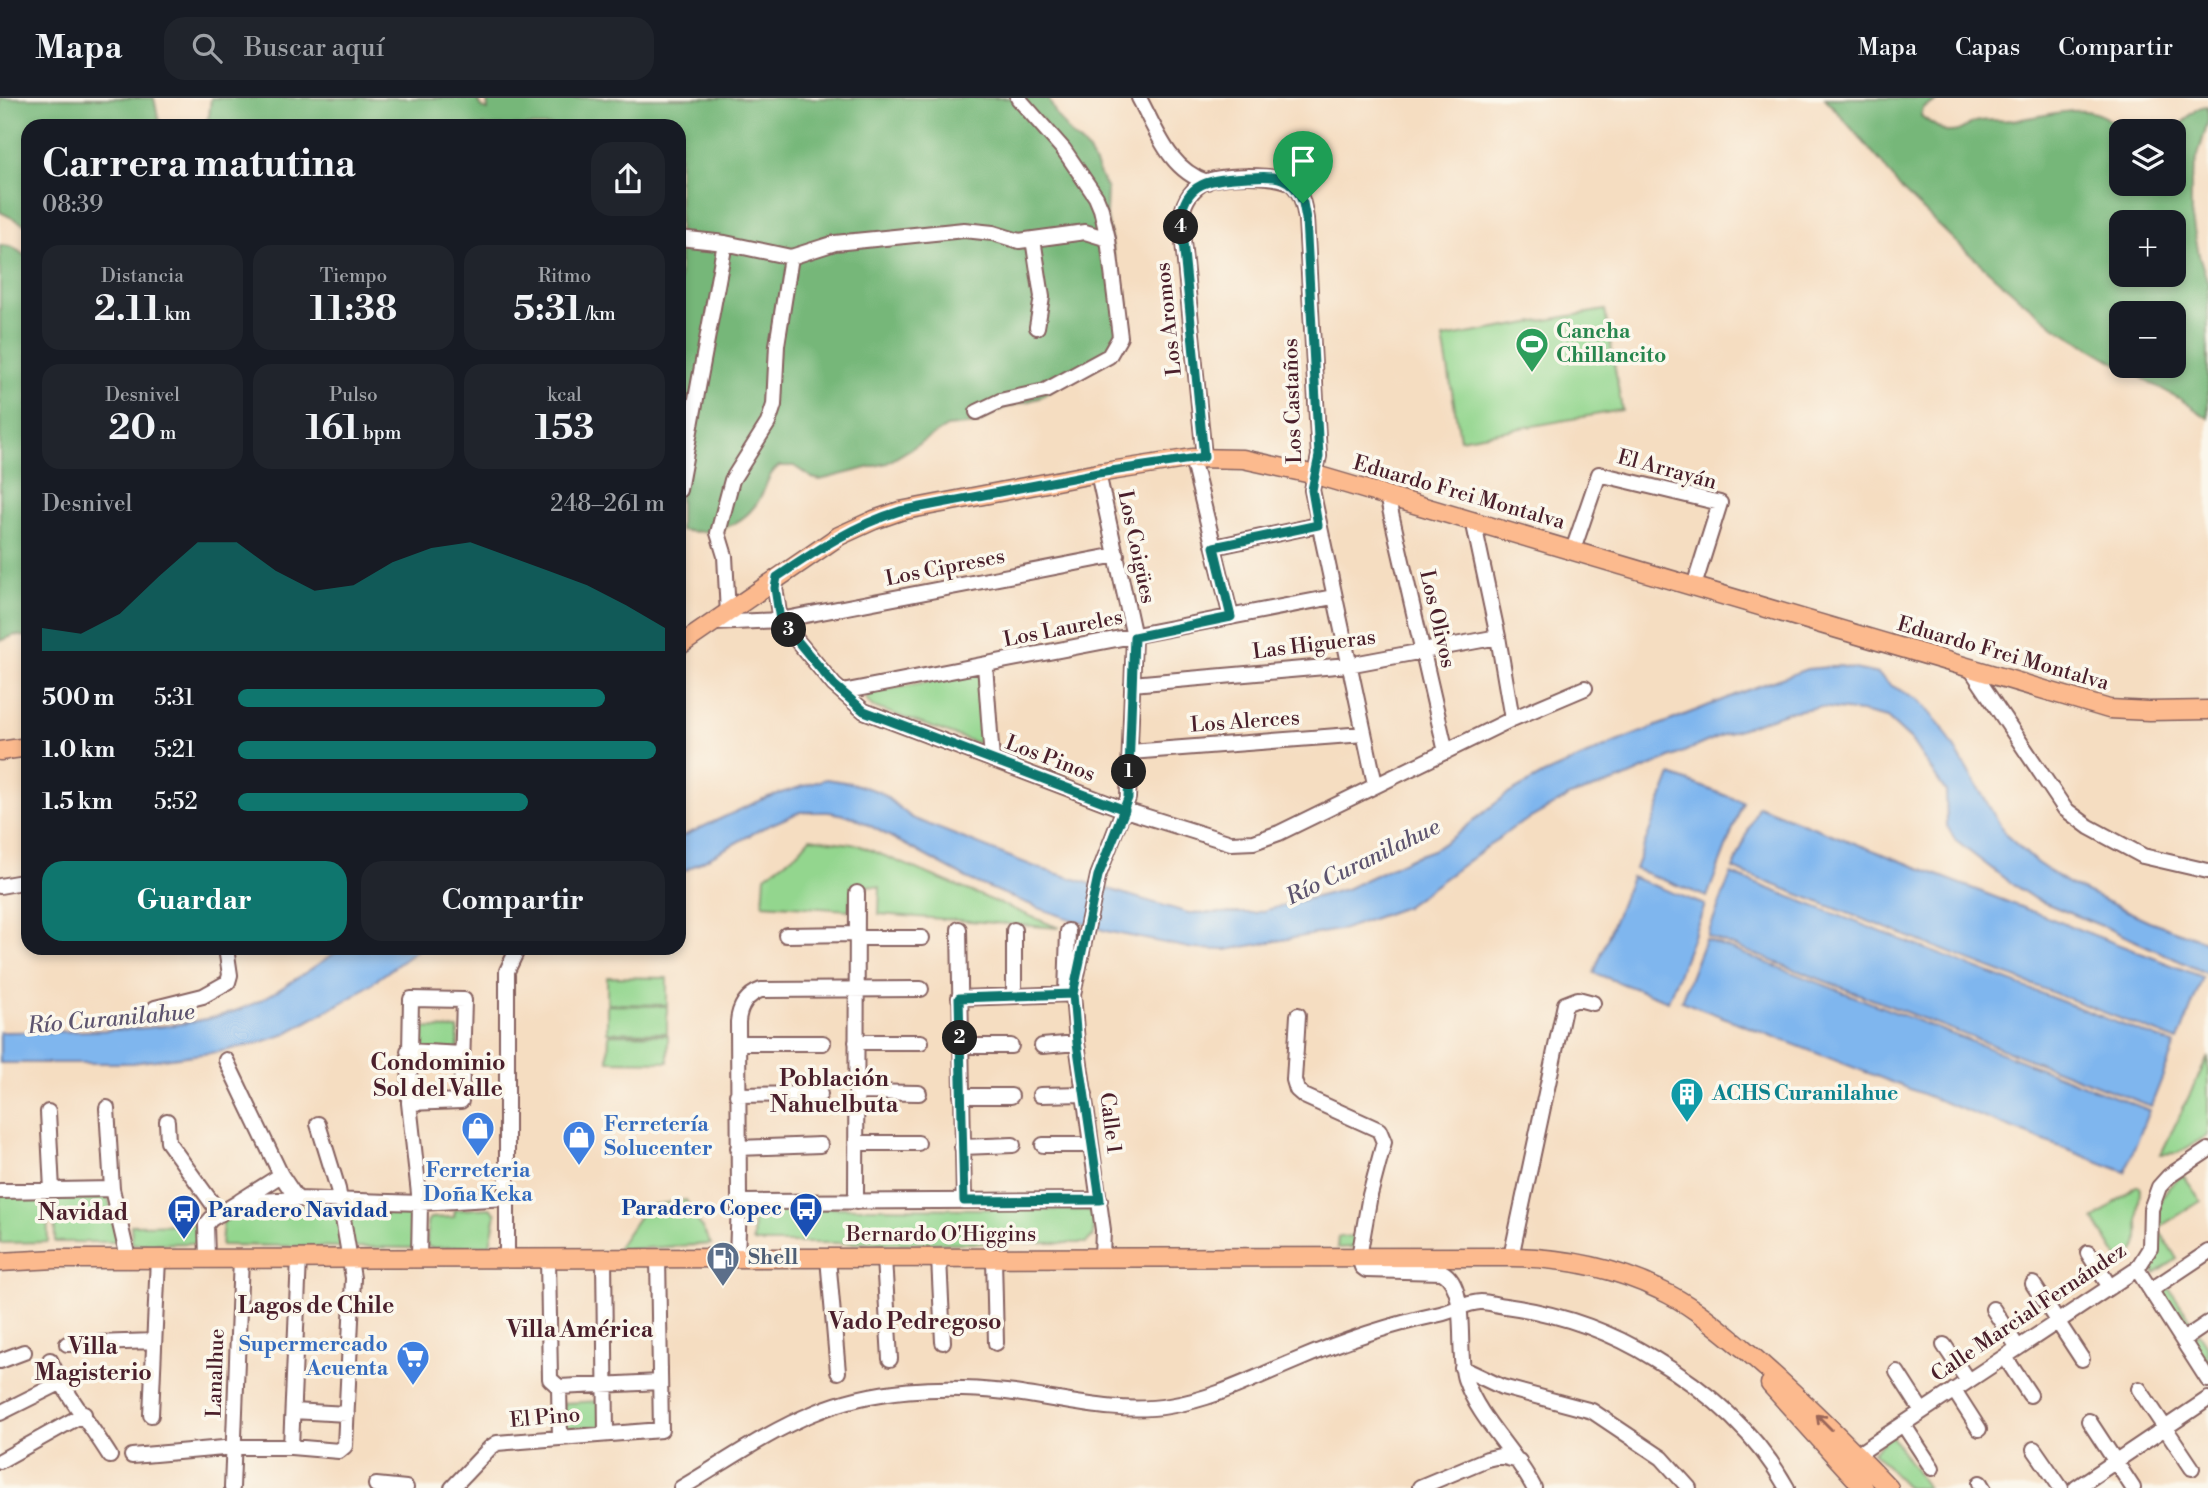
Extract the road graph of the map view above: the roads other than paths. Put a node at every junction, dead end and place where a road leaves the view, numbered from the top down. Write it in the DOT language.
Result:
graph roads {
  1 [pos="1018,98"];
  2 [pos="1139,98"];
  3 [pos="1204,183"];
  4 [pos="686,239"];
  5 [pos="1033,239"];
  6 [pos="1108,239"];
  7 [pos="725,243"];
  8 [pos="791,257"];
  9 [pos="1037,327"];
  10 [pos="977,412"];
  11 [pos="686,436"];
  12 [pos="1198,457"];
  13 [pos="1098,473"];
  14 [pos="1315,475"];
  15 [pos="1387,496"];
  16 [pos="1473,520"];
  17 [pos="1318,525"];
  18 [pos="1214,547"];
  19 [pos="1573,550"];
  20 [pos="1117,555"];
  21 [pos="777,577"];
  22 [pos="1693,586"];
  23 [pos="1333,597"];
  24 [pos="1231,617"];
  25 [pos="721,618"];
  26 [pos="780,620"];
  27 [pos="1134,637"];
  28 [pos="1498,637"];
  29 [pos="686,641"];
  30 [pos="1423,651"];
  31 [pos="985,665"];
  32 [pos="1348,665"];
  33 [pos="1971,669"];
  34 [pos="1132,684"];
  35 [pos="1585,688"];
  36 [pos="842,692"];
  37 [pos="2208,710"];
  38 [pos="1513,719"];
  39 [pos="1364,734"];
  40 [pos="21,748"];
  41 [pos="0,751"];
  42 [pos="1130,752"];
  43 [pos="1446,752"];
  44 [pos="992,760"];
  45 [pos="1375,784"];
  46 [pos="1125,810"];
  47 [pos="2208,872"];
  48 [pos="21,882"];
  49 [pos="0,886"];
  50 [pos="857,893"];
  51 [pos="959,929"];
  52 [pos="1014,930"];
  53 [pos="1068,931"];
  54 [pos="786,935"];
  55 [pos="856,936"];
  56 [pos="922,938"];
  57 [pos="227,955"];
  58 [pos="515,955"];
  59 [pos="856,988"];
  60 [pos="921,989"];
  61 [pos="1070,994"];
  62 [pos="1014,995"];
  63 [pos="959,998"];
  64 [pos="1593,1003"];
  65 [pos="155,1008"];
  66 [pos="1298,1015"];
  67 [pos="856,1042"];
  68 [pos="921,1042"];
  69 [pos="739,1043"];
  70 [pos="823,1043"];
  71 [pos="1077,1043"];
  72 [pos="960,1046"];
  73 [pos="1011,1046"];
  74 [pos="1042,1046"];
  75 [pos="408,1051"];
  76 [pos="462,1055"];
  77 [pos="226,1060"];
  78 [pos="856,1091"];
  79 [pos="919,1093"];
  80 [pos="737,1094"];
  81 [pos="820,1094"];
  82 [pos="1085,1094"];
  83 [pos="1040,1095"];
  84 [pos="961,1096"];
  85 [pos="1011,1096"];
  86 [pos="409,1103"];
  87 [pos="107,1108"];
  88 [pos="48,1112"];
  89 [pos="167,1121"];
  90 [pos="318,1124"];
  91 [pos="856,1143"];
  92 [pos="919,1143"];
  93 [pos="820,1145"];
  94 [pos="1013,1145"];
  95 [pos="1043,1145"];
  96 [pos="1091,1145"];
  97 [pos="962,1147"];
  98 [pos="738,1148"];
  99 [pos="2208,1150"];
  100 [pos="281,1175"];
  101 [pos="112,1189"];
  102 [pos="52,1190"];
  103 [pos="0,1191"];
  104 [pos="507,1198"];
  105 [pos="297,1199"];
  106 [pos="341,1200"];
  107 [pos="1100,1200"];
  108 [pos="964,1201"];
  109 [pos="239,1202"];
  110 [pos="420,1202"];
  111 [pos="739,1202"];
  112 [pos="856,1202"];
  113 [pos="220,1214"];
  114 [pos="2208,1252"];
  115 [pos="2088,1253"];
  116 [pos="1102,1257"];
  117 [pos="1359,1257"];
  118 [pos="1511,1257"];
  119 [pos="128,1258"];
  120 [pos="158,1258"];
  121 [pos="207,1258"];
  122 [pos="241,1258"];
  123 [pos="299,1258"];
  124 [pos="350,1258"];
  125 [pos="419,1258"];
  126 [pos="507,1258"];
  127 [pos="548,1258"];
  128 [pos="604,1258"];
  129 [pos="658,1258"];
  130 [pos="737,1258"];
  131 [pos="828,1258"];
  132 [pos="884,1258"];
  133 [pos="939,1258"];
  134 [pos="994,1258"];
  135 [pos="0,1262"];
  136 [pos="2137,1269"];
  137 [pos="2033,1284"];
  138 [pos="2110,1287"];
  139 [pos="2151,1290"];
  140 [pos="1460,1309"];
  141 [pos="1993,1310"];
  142 [pos="2057,1321"];
  143 [pos="2208,1323"];
  144 [pos="2183,1340"];
  145 [pos="154,1341"];
  146 [pos="943,1342"];
  147 [pos="996,1343"];
  148 [pos="67,1344"];
  149 [pos="1944,1345"];
  150 [pos="2018,1348"];
  151 [pos="23,1352"];
  152 [pos="2004,1357"];
  153 [pos="890,1359"];
  154 [pos="2082,1359"];
  155 [pos="50,1360"];
  156 [pos="0,1361"];
  157 [pos="1462,1368"];
  158 [pos="838,1372"];
  159 [pos="1897,1373"];
  160 [pos="2208,1380"];
  161 [pos="1968,1381"];
  162 [pos="660,1382"];
  163 [pos="60,1383"];
  164 [pos="605,1384"];
  165 [pos="559,1387"];
  166 [pos="1954,1390"];
  167 [pos="2139,1390"];
  168 [pos="2030,1395"];
  169 [pos="2208,1399"];
  170 [pos="293,1411"];
  171 [pos="1922,1411"];
  172 [pos="0,1413"];
  173 [pos="347,1414"];
  174 [pos="84,1415"];
  175 [pos="151,1415"];
  176 [pos="2089,1420"];
  177 [pos="1903,1424"];
  178 [pos="2165,1428"];
  179 [pos="1979,1429"];
  180 [pos="606,1434"];
  181 [pos="560,1437"];
  182 [pos="235,1447"];
  183 [pos="291,1447"];
  184 [pos="2034,1449"];
  185 [pos="110,1456"];
  186 [pos="132,1456"];
  187 [pos="1850,1460"];
  188 [pos="0,1461"];
  189 [pos="1519,1461"];
  190 [pos="2116,1461"];
  191 [pos="1932,1468"];
  192 [pos="2192,1468"];
  193 [pos="376,1485"];
  194 [pos="1420,1487"];
  195 [pos="232,1488"];
  196 [pos="406,1488"];
  197 [pos="452,1488"];
  198 [pos="681,1488"];
  199 [pos="1534,1488"];
  200 [pos="1689,1488"];
  201 [pos="1787,1488"];
  202 [pos="1864,1488"];
  203 [pos="1889,1488"];
  204 [pos="2062,1488"];
  205 [pos="2076,1488"];
  206 [pos="2133,1488"];
  1 -- 6 [label="street"];
  2 -- 3 [label="street"];
  3 -- 12 [label="street, Los Aromos"];
  3 -- 14 [label="street, Los Castaños"];
  4 -- 7 [label="street"];
  5 -- 6 [label="street"];
  5 -- 8 [label="street"];
  5 -- 9 [label="street"];
  6 -- 10 [label="street"];
  7 -- 8 [label="street"];
  7 -- 11 [label="street"];
  8 -- 25 [label="street"];
  12 -- 13 [label="main road, Eduardo Frei Montalva"];
  12 -- 14 [label="main road, Eduardo Frei Montalva"];
  12 -- 18 [label="street, Los Aromos"];
  13 -- 20 [label="street, Los Coigües"];
  13 -- 21 [label="main road, Eduardo Frei Montalva"];
  14 -- 15 [label="main road, Eduardo Frei Montalva"];
  14 -- 17 [label="street, Los Castaños"];
  15 -- 16 [label="main road, Eduardo Frei Montalva"];
  15 -- 30 [label="street, Los Olivos"];
  16 -- 19 [label="main road, Eduardo Frei Montalva"];
  16 -- 28 [label="street"];
  17 -- 18 [label="street"];
  17 -- 23 [label="street, Los Castaños"];
  18 -- 24 [label="street, Los Aromos"];
  19 -- 22 [label="main road, Eduardo Frei Montalva"];
  19 -- 22 [label="street, El Arrayán"];
  20 -- 26 [label="street, Los Cipreses"];
  20 -- 27 [label="street, Los Coigües"];
  21 -- 25 [label="main road, Eduardo Frei Montalva"];
  21 -- 26 [label="street"];
  22 -- 33 [label="main road, Eduardo Frei Montalva"];
  23 -- 24 [label="street, Los Laureles"];
  23 -- 32 [label="street, Los Castaños"];
  24 -- 27 [label="street, Los Laureles"];
  25 -- 26 [label="street"];
  25 -- 29 [label="main road, Eduardo Frei Montalva"];
  26 -- 36 [label="street, Los Pinos"];
  27 -- 31 [label="street, Los Laureles"];
  27 -- 34 [label="street, Los Coigües"];
  28 -- 30 [label="street, Las Higueras"];
  28 -- 38 [label="street"];
  30 -- 32 [label="street, Las Higueras"];
  30 -- 43 [label="street, Los Olivos"];
  31 -- 36 [label="street, Los Laureles"];
  31 -- 44 [label="street"];
  32 -- 34 [label="street, Las Higueras"];
  32 -- 39 [label="street, Los Castaños"];
  33 -- 37 [label="main road, Eduardo Frei Montalva"];
  33 -- 47 [label="street"];
  34 -- 42 [label="street, Los Coigües"];
  35 -- 38 [label="street, Los Pinos"];
  36 -- 44 [label="street, Los Pinos"];
  38 -- 43 [label="street, Los Pinos"];
  39 -- 42 [label="street, Los Alerces"];
  39 -- 45 [label="street, Los Castaños"];
  40 -- 41 [label="main road"];
  42 -- 46 [label="street, Los Coigües"];
  43 -- 45 [label="street, Los Pinos"];
  44 -- 46 [label="street, Los Pinos"];
  45 -- 46 [label="street, Los Pinos"];
  46 -- 61 [label="street, Los Coigües"];
  48 -- 49 [label="street"];
  50 -- 55 [label="street"];
  51 -- 63 [label="street"];
  52 -- 62 [label="street"];
  53 -- 61 [label="street"];
  54 -- 55 [label="street"];
  55 -- 56 [label="street"];
  55 -- 59 [label="street"];
  57 -- 65 [label="street"];
  58 -- 104 [label="street"];
  59 -- 60 [label="street"];
  59 -- 67 [label="street"];
  59 -- 69 [label="street"];
  61 -- 62 [label="street"];
  61 -- 71 [label="street, Calle 1"];
  62 -- 63 [label="street"];
  63 -- 72 [label="street"];
  64 -- 118 [label="street"];
  66 -- 117 [label="street"];
  67 -- 68 [label="street"];
  67 -- 78 [label="street"];
  69 -- 70 [label="street"];
  69 -- 80 [label="street"];
  71 -- 74 [label="street"];
  71 -- 82 [label="street, Calle 1"];
  72 -- 73 [label="street"];
  72 -- 84 [label="street"];
  75 -- 76 [label="street"];
  75 -- 76 [label="street"];
  75 -- 86 [label="street"];
  76 -- 86 [label="street"];
  77 -- 100 [label="street"];
  78 -- 79 [label="street"];
  78 -- 91 [label="street"];
  80 -- 81 [label="street"];
  80 -- 98 [label="street"];
  82 -- 83 [label="street"];
  82 -- 96 [label="street, Calle 1"];
  84 -- 85 [label="street"];
  84 -- 97 [label="street"];
  86 -- 110 [label="street"];
  87 -- 101 [label="street"];
  88 -- 102 [label="street"];
  89 -- 113 [label="street"];
  90 -- 106 [label="street"];
  91 -- 92 [label="street"];
  91 -- 112 [label="street"];
  93 -- 98 [label="street"];
  94 -- 97 [label="street"];
  95 -- 96 [label="street"];
  96 -- 107 [label="street, Calle 1"];
  97 -- 108 [label="street"];
  98 -- 111 [label="street"];
  99 -- 136 [label="street, Calle Marcial Fernández"];
  100 -- 105 [label="street"];
  100 -- 109 [label="street"];
  101 -- 102 [label="street"];
  101 -- 119 [label="street"];
  102 -- 103 [label="street"];
  104 -- 110 [label="street"];
  104 -- 126 [label="street"];
  105 -- 106 [label="street"];
  105 -- 109 [label="street"];
  106 -- 110 [label="street"];
  106 -- 124 [label="street"];
  107 -- 108 [label="street"];
  107 -- 116 [label="street, Calle 1"];
  108 -- 112 [label="street"];
  109 -- 113 [label="street"];
  110 -- 125 [label="street"];
  111 -- 112 [label="street"];
  111 -- 130 [label="street"];
  113 -- 121 [label="street"];
  114 -- 139 [label="street"];
  115 -- 138 [label="street"];
  116 -- 117 [label="main road, Bernardo O'Higgins"];
  116 -- 134 [label="main road, Bernardo O'Higgins"];
  117 -- 118 [label="main road, Bernardo O'Higgins"];
  117 -- 140 [label="street"];
  118 -- 187 [label="main road, Bernardo O'Higgins"];
  119 -- 120 [label="main road, Bernardo O'Higgins"];
  119 -- 135 [label="main road, Bernardo O'Higgins"];
  120 -- 121 [label="main road, Bernardo O'Higgins"];
  120 -- 145 [label="street"];
  121 -- 122 [label="main road, Bernardo O'Higgins"];
  122 -- 123 [label="main road, Bernardo O'Higgins"];
  122 -- 182 [label="street, Lanalhue"];
  123 -- 124 [label="main road, Bernardo O'Higgins"];
  123 -- 170 [label="street"];
  124 -- 125 [label="main road, Bernardo O'Higgins"];
  124 -- 173 [label="street"];
  125 -- 126 [label="main road, Bernardo O'Higgins"];
  126 -- 127 [label="main road, Bernardo O'Higgins"];
  127 -- 128 [label="main road, Bernardo O'Higgins"];
  127 -- 165 [label="street"];
  128 -- 129 [label="main road, Bernardo O'Higgins"];
  128 -- 164 [label="street"];
  129 -- 130 [label="main road, Bernardo O'Higgins"];
  129 -- 162 [label="street"];
  130 -- 131 [label="main road, Bernardo O'Higgins"];
  131 -- 132 [label="main road, Bernardo O'Higgins"];
  131 -- 158 [label="street"];
  132 -- 133 [label="main road, Bernardo O'Higgins"];
  132 -- 153 [label="street"];
  133 -- 134 [label="main road, Bernardo O'Higgins"];
  133 -- 146 [label="street"];
  134 -- 147 [label="street"];
  136 -- 138 [label="street, Calle Marcial Fernández"];
  136 -- 139 [label="street"];
  137 -- 142 [label="street"];
  138 -- 142 [label="street, Calle Marcial Fernández"];
  139 -- 144 [label="street"];
  140 -- 157 [label="street"];
  140 -- 198 [label="street"];
  140 -- 201 [label="street"];
  141 -- 150 [label="street"];
  142 -- 150 [label="street, Calle Marcial Fernández"];
  142 -- 154 [label="street"];
  143 -- 144 [label="street"];
  144 -- 160 [label="street"];
  145 -- 148 [label="street"];
  145 -- 175 [label="street"];
  149 -- 161 [label="street"];
  150 -- 152 [label="street, Calle Marcial Fernández"];
  151 -- 156 [label="street"];
  152 -- 161 [label="street, Calle Marcial Fernández"];
  152 -- 168 [label="street"];
  155 -- 163 [label="street"];
  157 -- 189 [label="street"];
  157 -- 200 [label="street"];
  159 -- 171 [label="street"];
  161 -- 166 [label="street, Calle Marcial Fernández"];
  162 -- 164 [label="street"];
  162 -- 180 [label="street, El Pino"];
  163 -- 172 [label="street"];
  163 -- 174 [label="street"];
  164 -- 165 [label="street"];
  164 -- 180 [label="street"];
  165 -- 181 [label="street"];
  166 -- 171 [label="street, Calle Marcial Fernández"];
  166 -- 179 [label="street"];
  167 -- 178 [label="street"];
  169 -- 178 [label="street"];
  170 -- 173 [label="street"];
  170 -- 183 [label="street"];
  171 -- 177 [label="street, Calle Marcial Fernández"];
  173 -- 183 [label="street"];
  174 -- 185 [label="street"];
  174 -- 188 [label="street"];
  176 -- 190 [label="street"];
  177 -- 187 [label="street, Calle Marcial Fernández"];
  177 -- 191 [label="street"];
  178 -- 190 [label="street"];
  178 -- 192 [label="street"];
  180 -- 181 [label="street, El Pino"];
  181 -- 197 [label="street, El Pino"];
  182 -- 183 [label="street"];
  182 -- 186 [label="street"];
  182 -- 195 [label="street, Lanalhue"];
  184 -- 204 [label="street"];
  187 -- 202 [label="main road, Bernardo O'Higgins"];
  187 -- 203 [label="main road, Bernardo O'Higgins"];
  189 -- 194 [label="street"];
  189 -- 199 [label="street"];
  190 -- 205 [label="street"];
  190 -- 206 [label="street"];
  193 -- 196 [label="street"];
}
